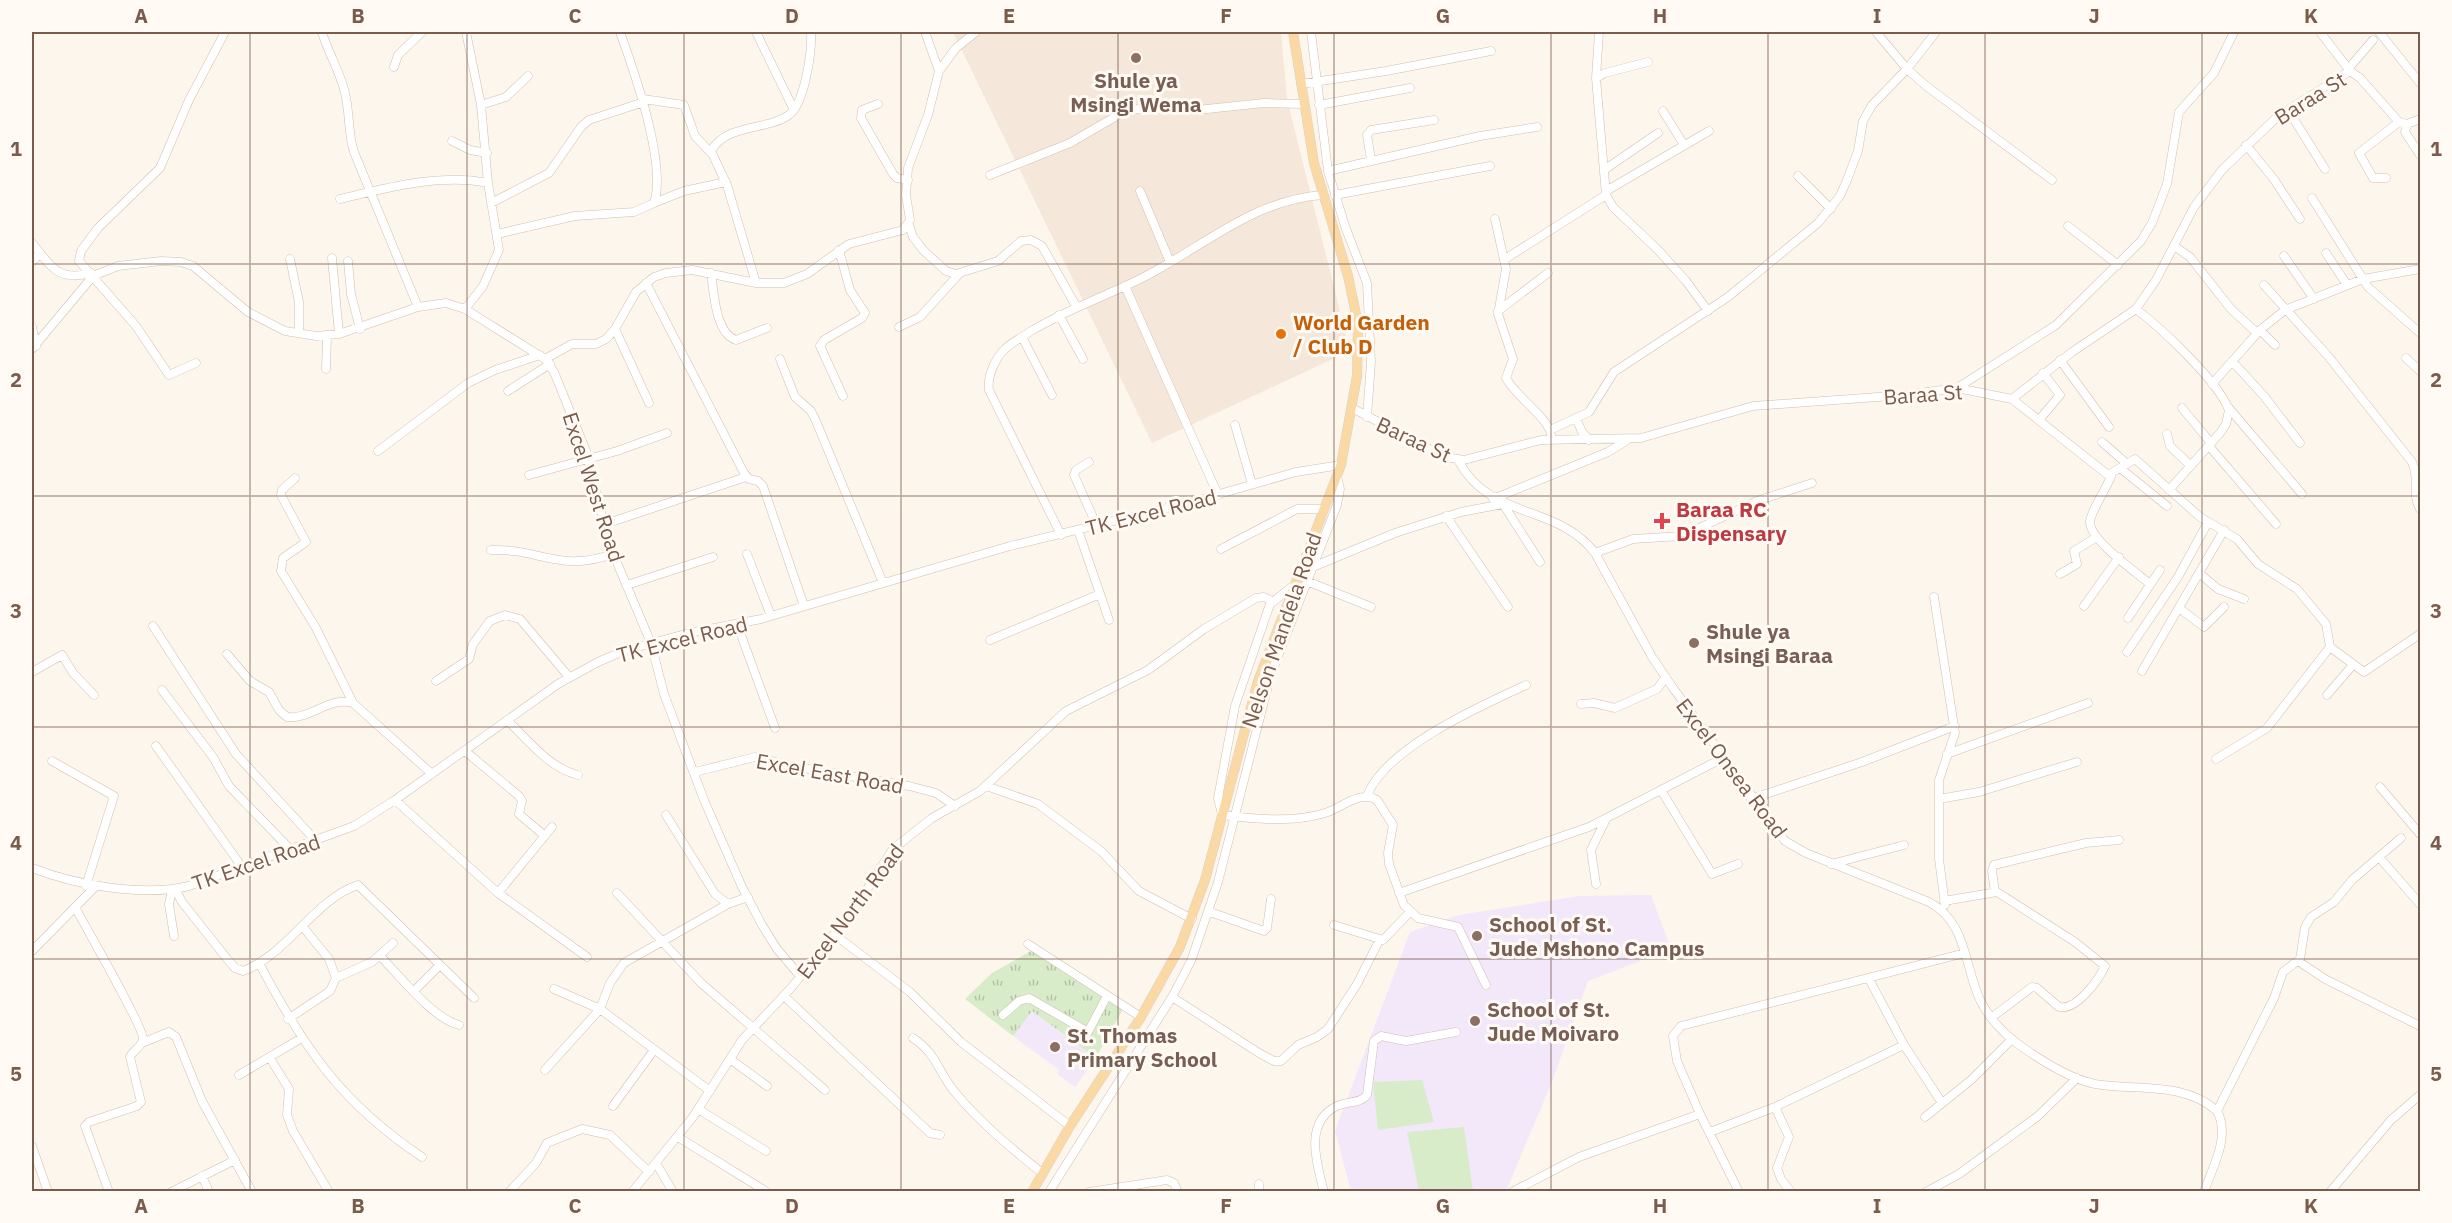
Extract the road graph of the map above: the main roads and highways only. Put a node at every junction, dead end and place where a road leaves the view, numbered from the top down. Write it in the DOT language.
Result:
graph roads {
  1 [pos="1293,32"];
  2 [pos="1032,1191"];
  1 -- 2 [label="main road, Nelson Mandela Road"];
}
